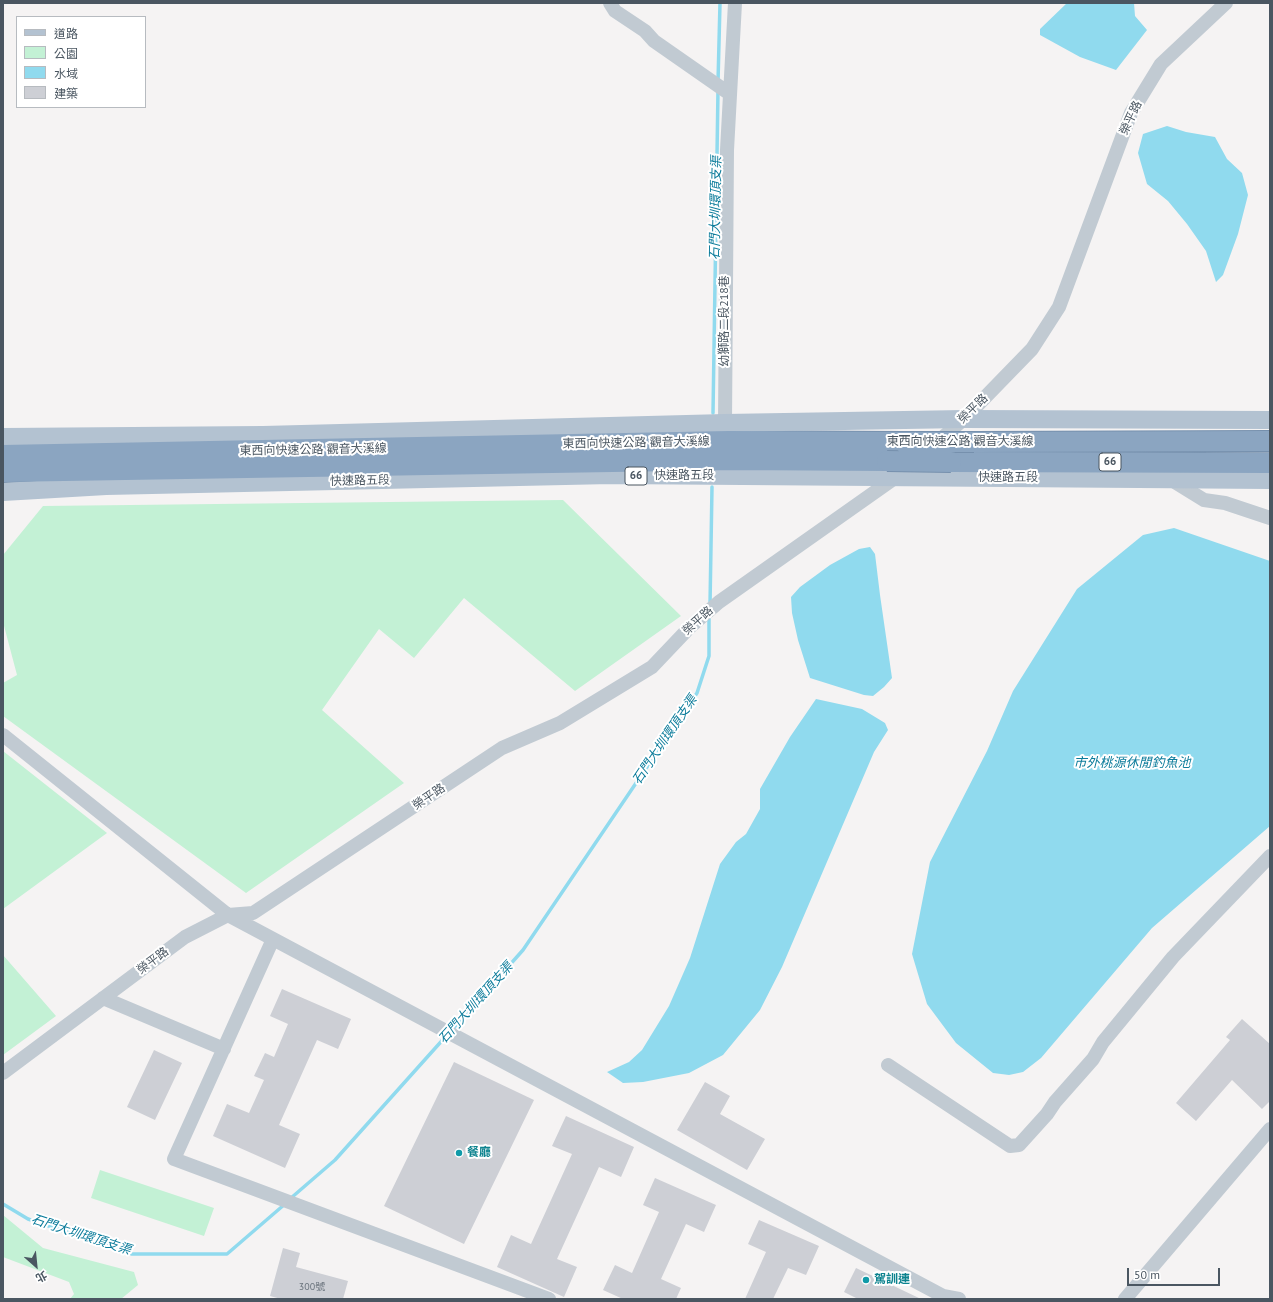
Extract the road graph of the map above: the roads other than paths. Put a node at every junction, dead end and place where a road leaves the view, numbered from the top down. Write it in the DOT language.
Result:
graph roads {
  1 [pos="610,3"];
  2 [pos="735,3"];
  3 [pos="1226,3"];
  4 [pos="722,89"];
  5 [pos="964,419"];
  6 [pos="1270,420"];
  7 [pos="3,437"];
  8 [pos="1270,441"];
  9 [pos="715,445"];
  10 [pos="3,455"];
  11 [pos="1270,462"];
  12 [pos="892,469"];
  13 [pos="3,472"];
  14 [pos="1170,479"];
  15 [pos="1270,480"];
  16 [pos="3,492"];
  17 [pos="1270,518"];
  18 [pos="3,734"];
  19 [pos="1270,856"];
  20 [pos="228,915"];
  21 [pos="273,939"];
  22 [pos="103,998"];
  23 [pos="224,1049"];
  24 [pos="888,1065"];
  25 [pos="3,1074"];
  26 [pos="1270,1129"];
  27 [pos="549,1299"];
  28 [pos="958,1299"];
  29 [pos="1125,1299"];
  1 -- 4 [label="street"];
  2 -- 4 [label="street, 幼獅路二段218巷"];
  3 -- 5 [label="street, 榮平路"];
  4 -- 9 [label="street, 幼獅路二段218巷"];
  5 -- 6 [label="main road, 66"];
  5 -- 9 [label="main road, 66"];
  5 -- 12 [label="street, 榮平路"];
  7 -- 9 [label="main road, 66"];
  8 -- 9 [label="highway, 東西向快速公路 觀音大溪線 / 66, bridge"];
  9 -- 10 [label="highway, 東西向快速公路 觀音大溪線 / 66"];
  9 -- 12 [label="highway, 東西向快速公路 觀音大溪線 / 66"];
  9 -- 13 [label="highway, 東西向快速公路 觀音大溪線 / 66"];
  11 -- 12 [label="highway, 東西向快速公路 觀音大溪線 / 66, bridge"];
  12 -- 14 [label="main road, 快速路五段 / 66"];
  12 -- 16 [label="main road, 快速路五段 / 66"];
  12 -- 20 [label="street, 榮平路"];
  14 -- 15 [label="main road, 快速路五段 / 66"];
  14 -- 17 [label="street"];
  18 -- 20 [label="street"];
  19 -- 24 [label="street"];
  20 -- 21 [label="street"];
  20 -- 22 [label="street, 榮平路"];
  21 -- 23 [label="street"];
  21 -- 28 [label="street"];
  22 -- 23 [label="street"];
  22 -- 25 [label="street, 榮平路"];
  23 -- 27 [label="street"];
  26 -- 29 [label="street"];
}
